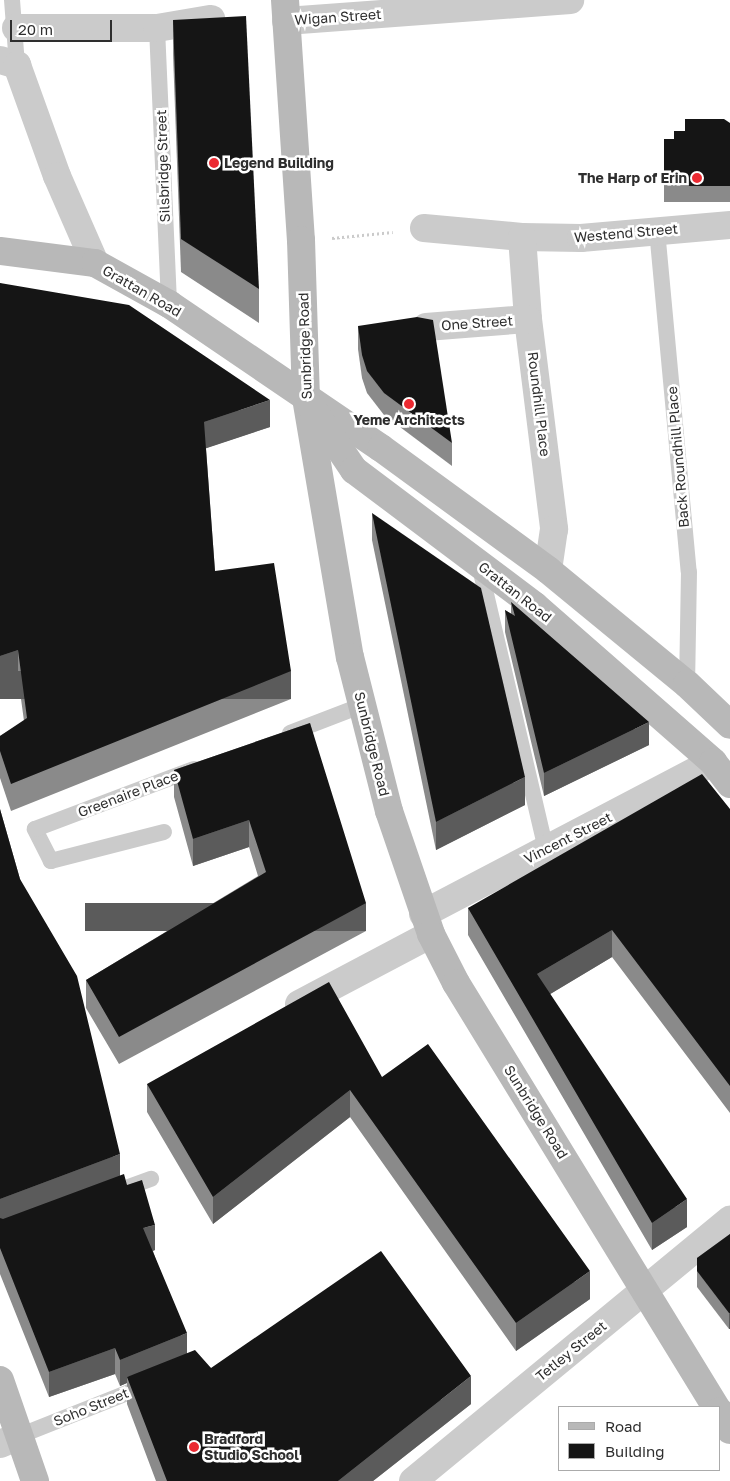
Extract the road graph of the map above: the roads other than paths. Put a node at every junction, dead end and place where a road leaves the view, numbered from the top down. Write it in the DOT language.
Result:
graph roads {
  1 [pos="12,0"];
  2 [pos="570,0"];
  3 [pos="540,1"];
  4 [pos="285,11"];
  5 [pos="220,18"];
  6 [pos="16,28"];
  7 [pos="157,28"];
  8 [pos="8,62"];
  9 [pos="730,225"];
  10 [pos="424,228"];
  11 [pos="657,230"];
  12 [pos="522,237"];
  13 [pos="0,251"];
  14 [pos="95,263"];
  15 [pos="169,304"];
  16 [pos="528,319"];
  17 [pos="426,327"];
  18 [pos="306,398"];
  19 [pos="479,564"];
  20 [pos="548,570"];
  21 [pos="687,684"];
  22 [pos="363,706"];
  23 [pos="730,726"];
  24 [pos="272,740"];
  25 [pos="713,762"];
  26 [pos="208,764"];
  27 [pos="730,784"];
  28 [pos="164,832"];
  29 [pos="546,849"];
  30 [pos="427,924"];
  31 [pos="275,1017"];
  32 [pos="151,1178"];
  33 [pos="107,1195"];
  34 [pos="730,1220"];
  35 [pos="646,1290"];
  36 [pos="164,1378"];
  37 [pos="0,1380"];
  38 [pos="715,1406"];
  39 [pos="720,1413"];
  40 [pos="730,1430"];
  41 [pos="10,1440"];
  42 [pos="35,1481"];
  43 [pos="413,1481"];
  1 -- 6 [label="lane"];
  2 -- 3 [label="street, Wigan Street"];
  3 -- 4 [label="street, Wigan Street"];
  4 -- 18 [label="street, Sunbridge Road"];
  5 -- 7 [label="street"];
  6 -- 7 [label="street"];
  6 -- 8 [label="lane"];
  7 -- 15 [label="lane, Silsbridge Street"];
  8 -- 14 [label="street, Grattan Road"];
  9 -- 11 [label="street, Westend Street"];
  10 -- 12 [label="street, Westend Street"];
  11 -- 12 [label="street, Westend Street"];
  11 -- 21 [label="lane, Back Roundhill Place"];
  12 -- 16 [label="street, Roundhill Place"];
  13 -- 14 [label="street"];
  14 -- 15 [label="street, Grattan Road"];
  15 -- 18 [label="street, Grattan Road"];
  16 -- 17 [label="street, One Street"];
  16 -- 20 [label="street, Roundhill Place"];
  18 -- 19 [label="street, Grattan Road"];
  18 -- 20 [label="street, Grattan Road"];
  18 -- 22 [label="street, Sunbridge Road"];
  19 -- 25 [label="street, Grattan Road"];
  19 -- 29 [label="lane"];
  20 -- 21 [label="street, Grattan Road"];
  21 -- 23 [label="street, Grattan Road"];
  22 -- 24 [label="lane"];
  22 -- 30 [label="street, Sunbridge Road"];
  25 -- 27 [label="street, Grattan Road"];
  25 -- 29 [label="street, Vincent Street"];
  26 -- 28 [label="lane, Greenaire Place"];
  29 -- 30 [label="street, Vincent Street"];
  30 -- 31 [label="street, Vincent Street"];
  30 -- 35 [label="street, Sunbridge Road"];
  32 -- 33 [label="lane"];
  34 -- 35 [label="street, Tetley Street"];
  35 -- 38 [label="street, Sunbridge Road"];
  35 -- 43 [label="street, Tetley Street"];
  36 -- 41 [label="lane, Soho Street"];
  37 -- 41 [label="street"];
  39 -- 40 [label="street"];
  41 -- 42 [label="street"];
}
